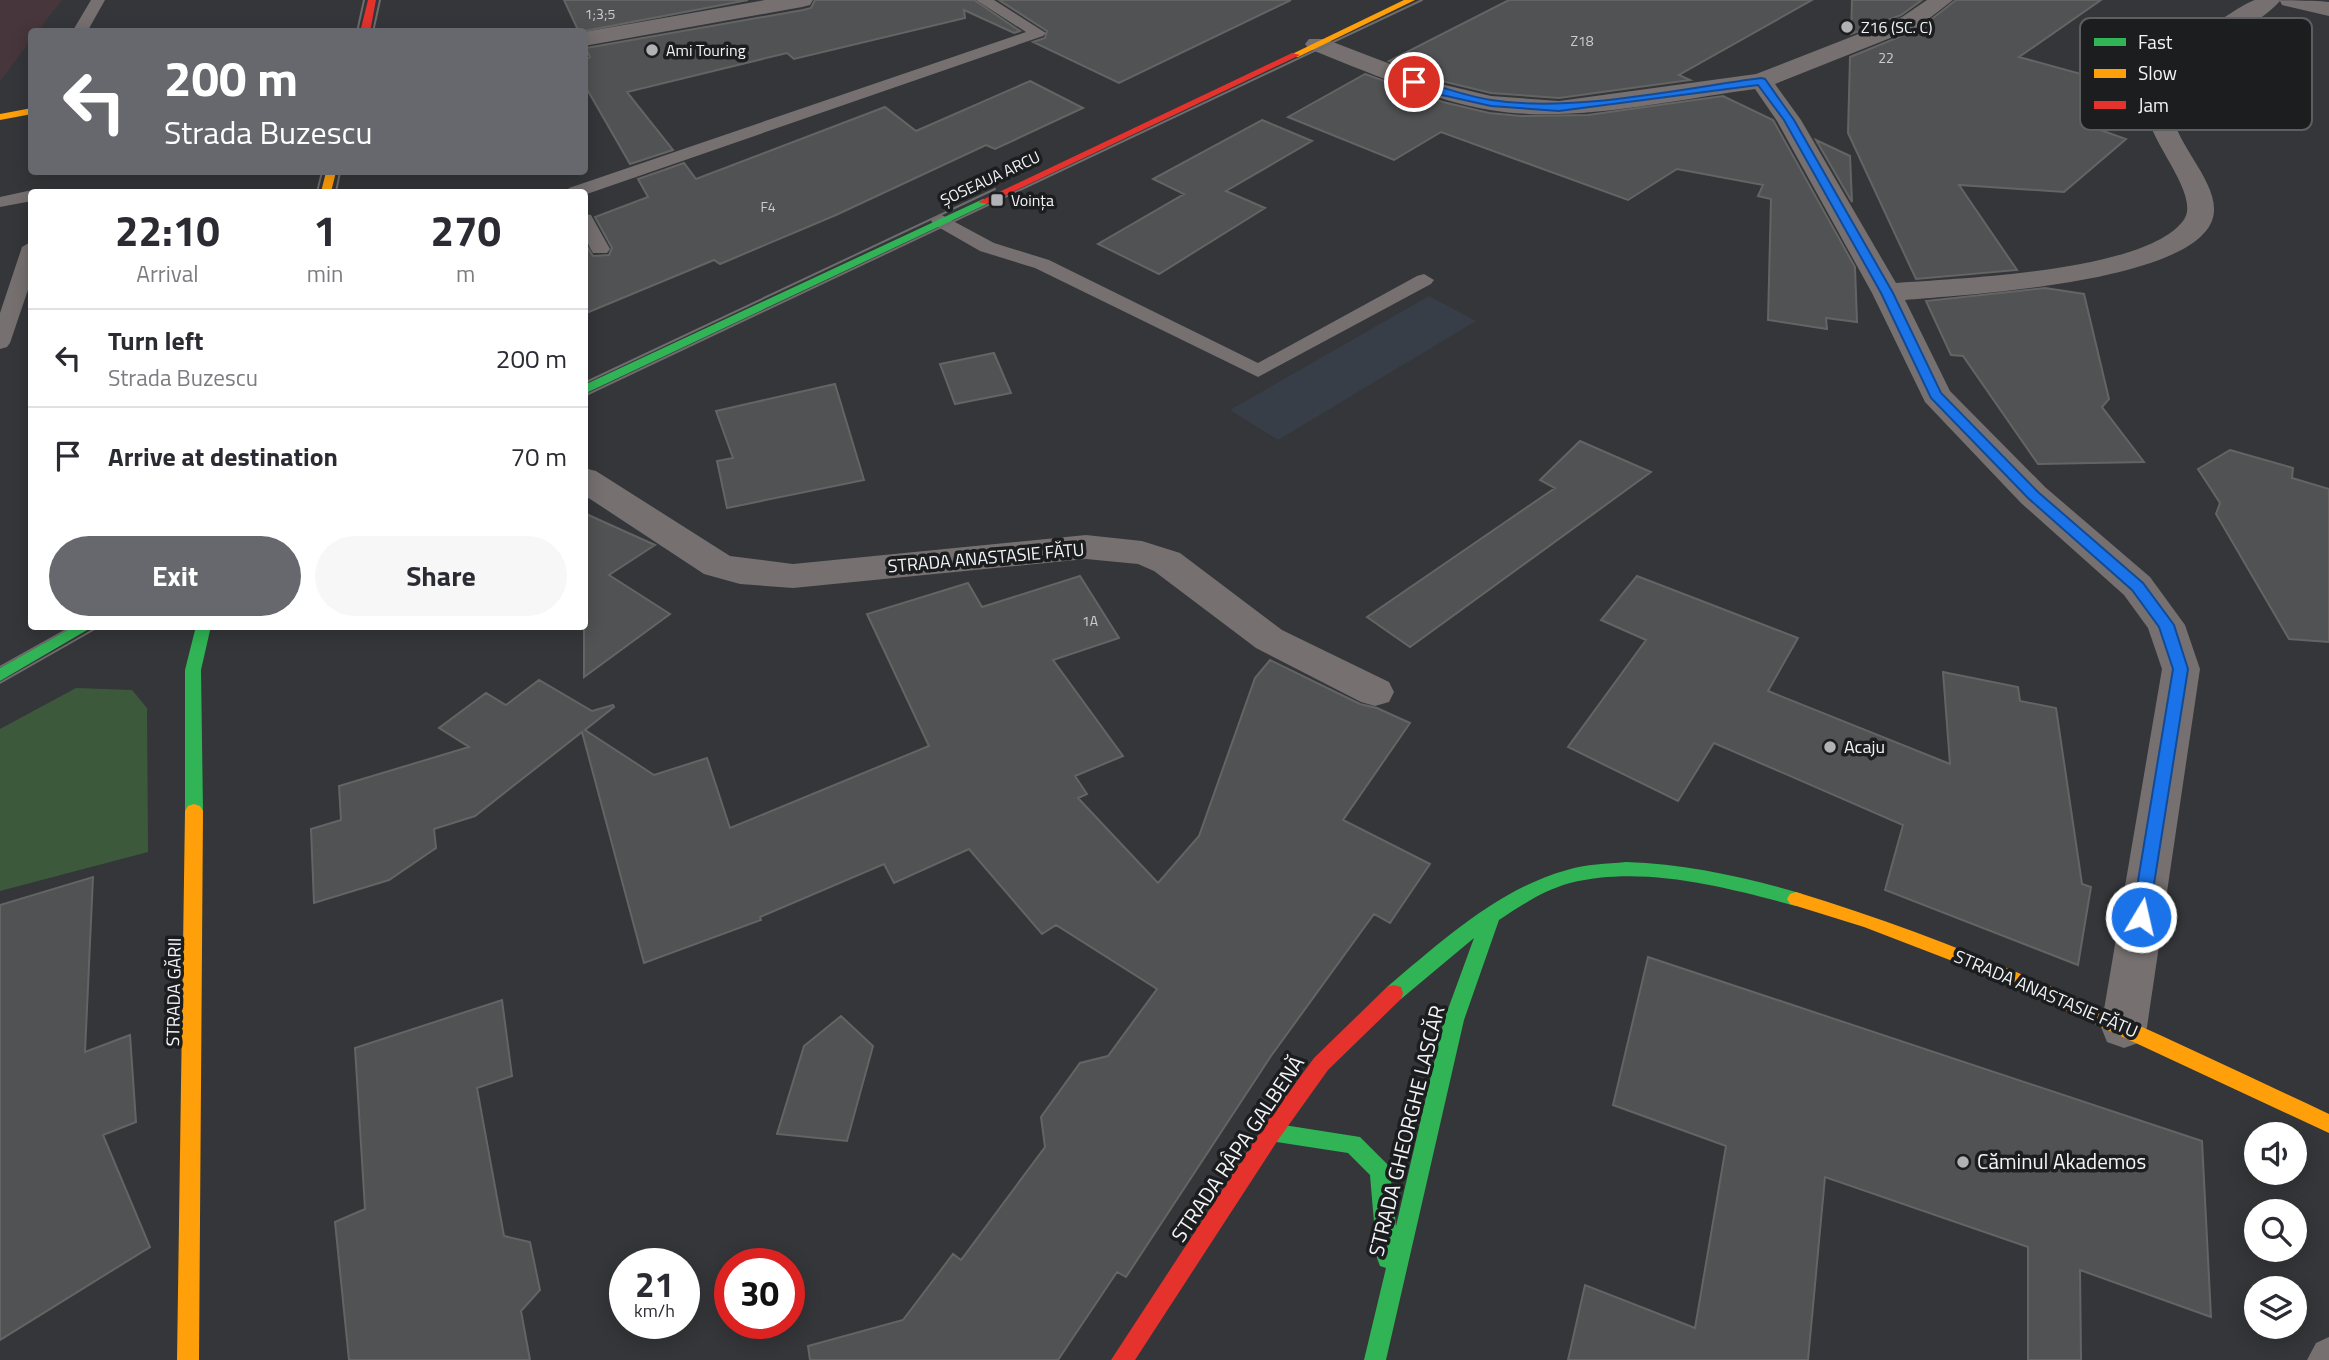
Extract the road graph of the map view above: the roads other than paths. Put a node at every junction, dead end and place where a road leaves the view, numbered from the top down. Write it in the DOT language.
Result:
graph roads {
  1 [pos="98,0"];
  2 [pos="372,0"];
  3 [pos="802,0"];
  4 [pos="984,0"];
  5 [pos="1411,0"];
  6 [pos="1942,0"];
  7 [pos="2270,0"];
  8 [pos="2290,0"];
  9 [pos="2329,9"];
  10 [pos="2242,18"];
  11 [pos="81,28"];
  12 [pos="366,28"];
  13 [pos="588,38"];
  14 [pos="1317,44"];
  15 [pos="1761,81"];
  16 [pos="28,112"];
  17 [pos="0,117"];
  18 [pos="2166,130"];
  19 [pos="582,189"];
  20 [pos="28,196"];
  21 [pos="0,202"];
  22 [pos="940,220"];
  23 [pos="588,226"];
  24 [pos="600,249"];
  25 [pos="28,259"];
  26 [pos="1424,280"];
  27 [pos="1887,293"];
  28 [pos="0,343"];
  29 [pos="588,388"];
  30 [pos="588,482"];
  31 [pos="80,630"];
  32 [pos="203,630"];
  33 [pos="0,675"];
  34 [pos="1375,692"];
  35 [pos="1754,887"];
  36 [pos="1492,915"];
  37 [pos="2124,1027"];
  38 [pos="2329,1124"];
  39 [pos="1271,1133"];
  40 [pos="1391,1285"];
  41 [pos="188,1360"];
  42 [pos="1122,1360"];
  43 [pos="1375,1360"];
  1 -- 11 [label="lane"];
  2 -- 12 [label="street"];
  3 -- 13 [label="street"];
  4 -- 19 [label="lane"];
  5 -- 14 [label="street, ȘOSEAUA ARCU"];
  6 -- 15 [label="street"];
  7 -- 10 [label="street"];
  8 -- 9 [label="street"];
  14 -- 15 [label="street"];
  14 -- 22 [label="street, ȘOSEAUA ARCU"];
  15 -- 27 [label="street"];
  16 -- 17 [label="street"];
  18 -- 27 [label="street"];
  20 -- 21 [label="lane"];
  22 -- 26 [label="lane"];
  22 -- 29 [label="street, ȘOSEAUA ARCU"];
  23 -- 24 [label="lane"];
  25 -- 28 [label="lane"];
  27 -- 37 [label="street"];
  30 -- 34 [label="street, STRADA ANASTASIE FĂTU"];
  31 -- 33 [label="street"];
  32 -- 41 [label="street, STRADA GĂRII"];
  35 -- 36 [label="street, STRADA RÂPA GALBENĂ"];
  35 -- 37 [label="street, STRADA ANASTASIE FĂTU"];
  36 -- 39 [label="street, STRADA RÂPA GALBENĂ"];
  36 -- 40 [label="street, STRADA GHEORGHE LASCĂR"];
  37 -- 38 [label="street, STRADA ANASTASIE FĂTU"];
  39 -- 40 [label="street"];
  39 -- 42 [label="street, STRADA RÂPA GALBENĂ"];
  40 -- 43 [label="street, STRADA GHEORGHE LASCĂR"];
}
